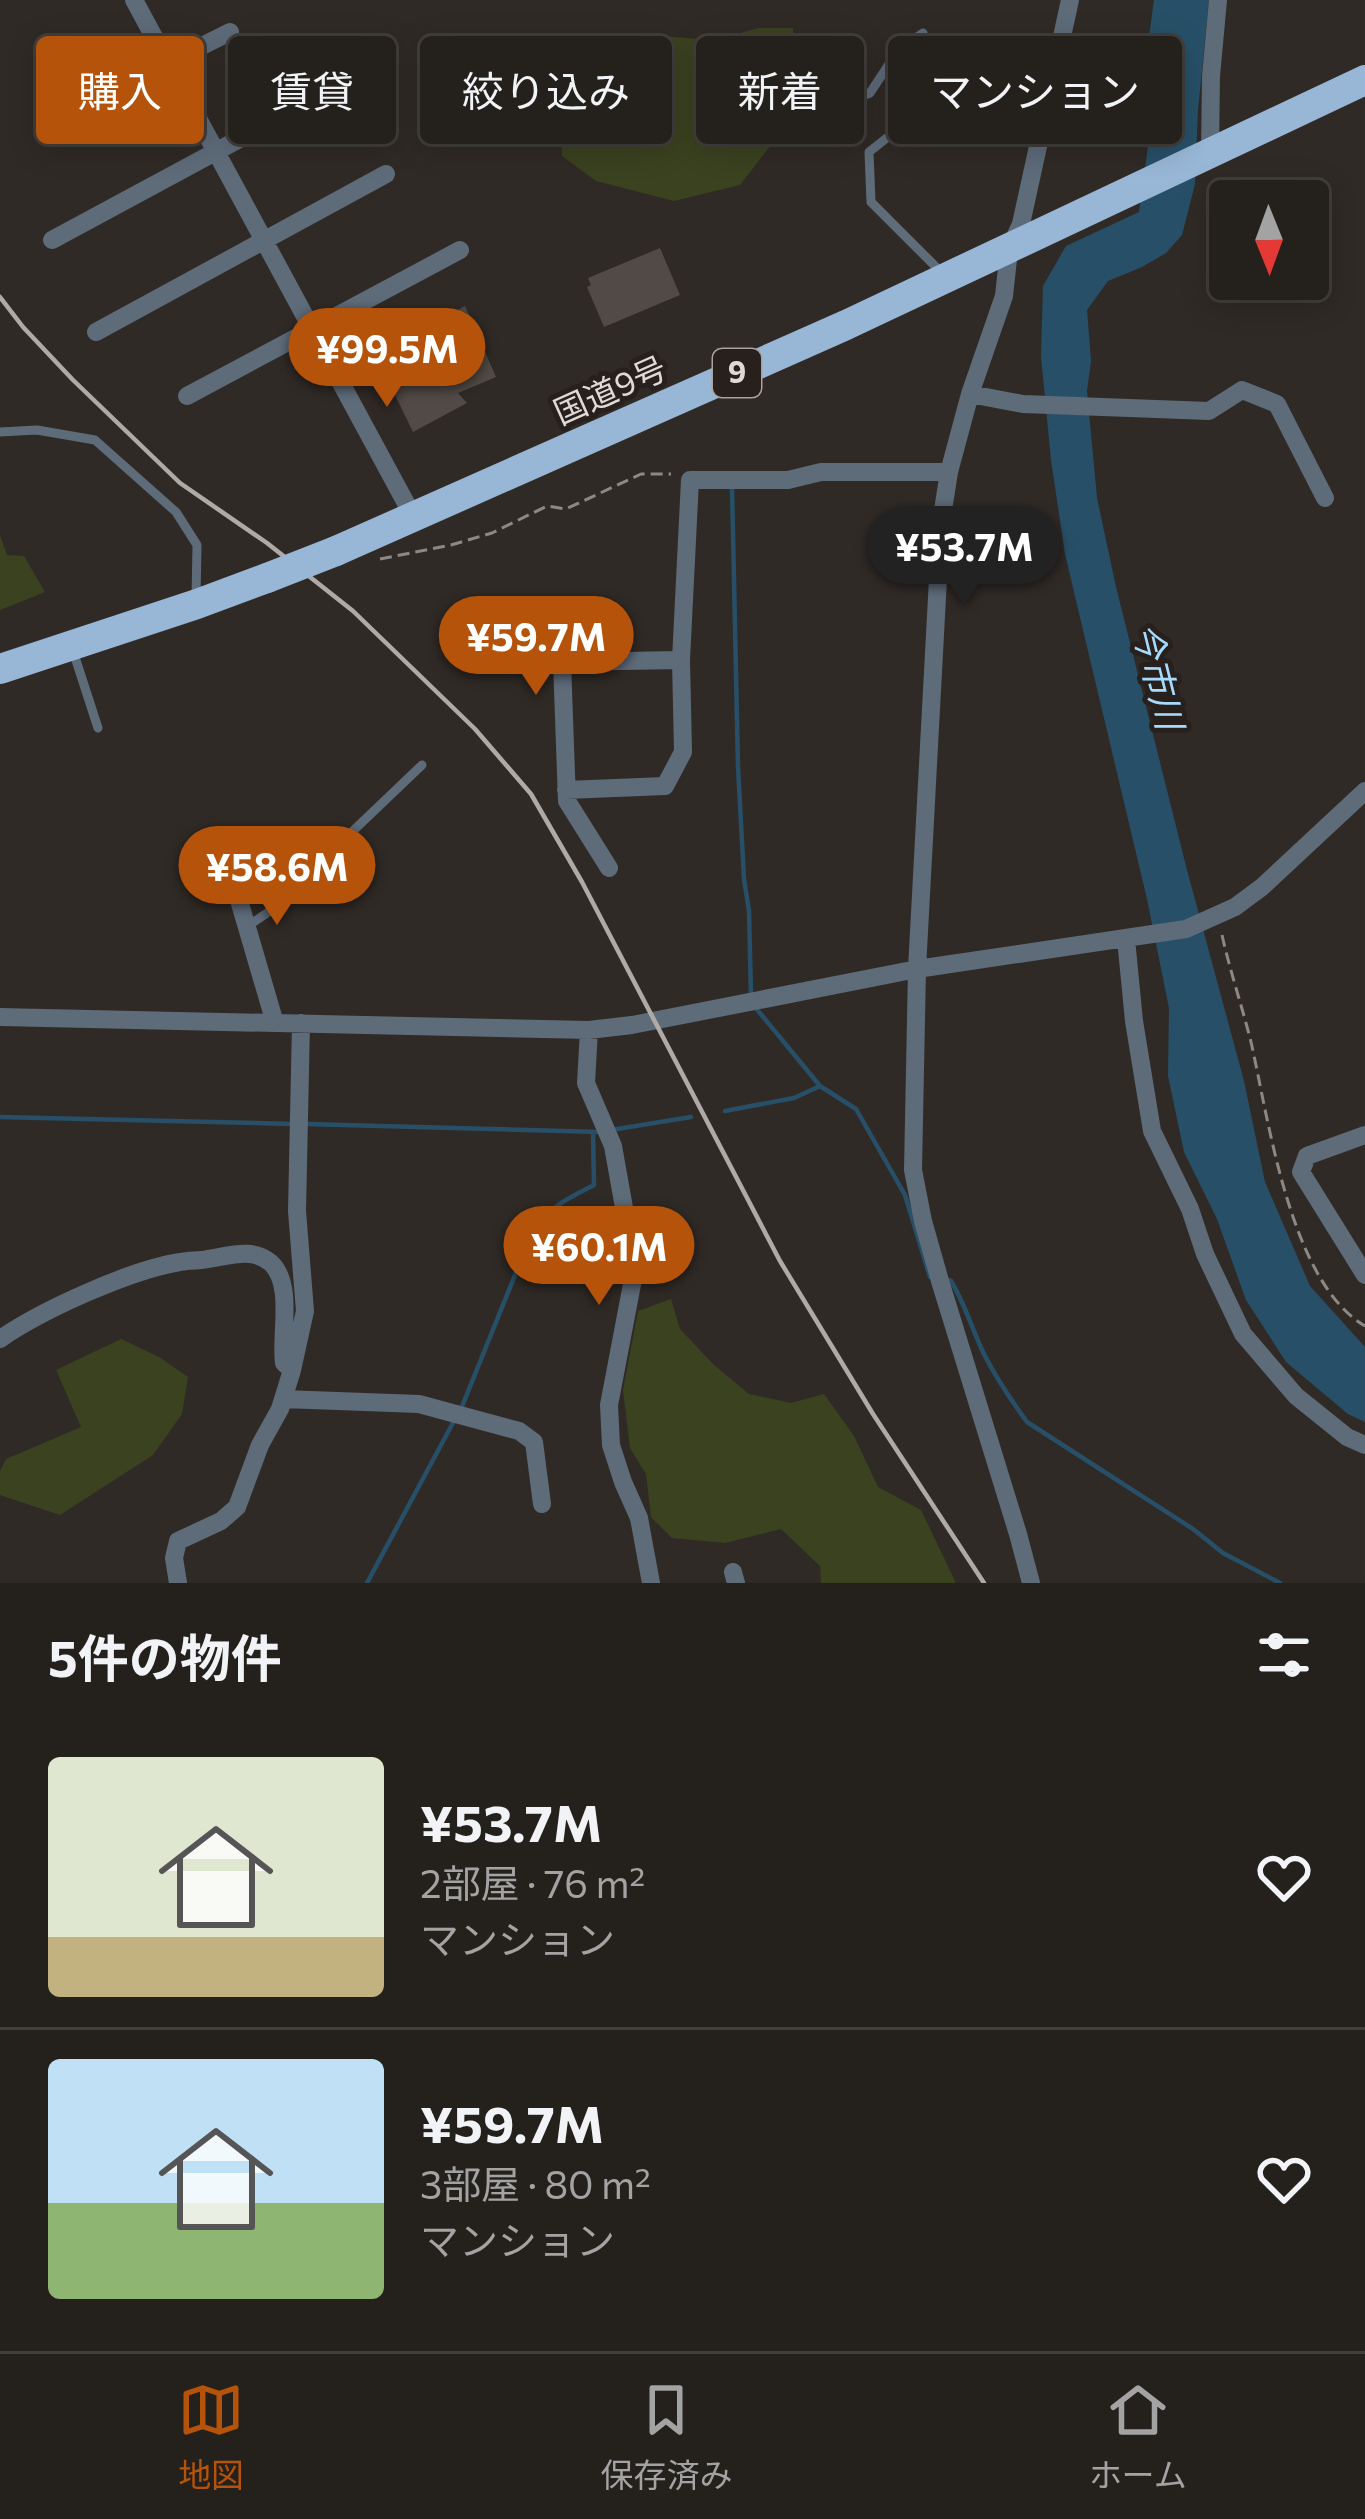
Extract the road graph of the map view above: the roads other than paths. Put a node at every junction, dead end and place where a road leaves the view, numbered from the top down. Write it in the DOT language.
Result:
graph roads {
  1 [pos="134,0"];
  2 [pos="1070,0"];
  3 [pos="1222,2"];
  4 [pos="230,32"];
  5 [pos="154,36"];
  6 [pos="204,45"];
  7 [pos="1365,80"];
  8 [pos="864,95"];
  9 [pos="204,130"];
  10 [pos="228,144"];
  11 [pos="215,151"];
  12 [pos="1206,154"];
  13 [pos="386,174"];
  14 [pos="264,239"];
  15 [pos="52,240"];
  16 [pos="460,250"];
  17 [pos="1010,250"];
  18 [pos="951,277"];
  19 [pos="312,327"];
  20 [pos="96,332"];
  21 [pos="970,394"];
  22 [pos="188,396"];
  23 [pos="0,432"];
  24 [pos="949,472"];
  25 [pos="1324,498"];
  26 [pos="414,518"];
  27 [pos="196,604"];
  28 [pos="71,646"];
  29 [pos="681,659"];
  30 [pos="0,669"];
  31 [pos="98,728"];
  32 [pos="422,764"];
  33 [pos="566,790"];
  34 [pos="1365,790"];
  35 [pos="224,849"];
  36 [pos="609,868"];
  37 [pos="248,926"];
  38 [pos="1135,938"];
  39 [pos="917,969"];
  40 [pos="0,1017"];
  41 [pos="275,1022"];
  42 [pos="301,1023"];
  43 [pos="590,1030"];
  44 [pos="1365,1135"];
  45 [pos="1365,1275"];
  46 [pos="0,1339"];
  47 [pos="292,1370"];
  48 [pos="283,1399"];
  49 [pos="1365,1445"];
  50 [pos="542,1504"];
  51 [pos="178,1583"];
  52 [pos="651,1583"];
  53 [pos="1030,1583"];
  1 -- 5 [label="street"];
  2 -- 17 [label="street"];
  3 -- 12 [label="street"];
  4 -- 6 [label="street"];
  7 -- 12 [label="highway, 国道9号 / 9"];
  8 -- 18 [label="lane"];
  9 -- 11 [label="street"];
  10 -- 11 [label="street"];
  11 -- 14 [label="street"];
  11 -- 15 [label="street"];
  12 -- 17 [label="highway, 国道9号 / 9"];
  13 -- 14 [label="street"];
  14 -- 19 [label="street"];
  14 -- 20 [label="street"];
  16 -- 19 [label="street"];
  17 -- 18 [label="highway, 国道9号 / 9"];
  17 -- 21 [label="street"];
  18 -- 26 [label="highway, 国道9号 / 9"];
  19 -- 22 [label="street"];
  19 -- 26 [label="street"];
  21 -- 24 [label="street"];
  21 -- 25 [label="street"];
  23 -- 27 [label="lane"];
  24 -- 29 [label="street"];
  24 -- 39 [label="street"];
  26 -- 27 [label="highway, 国道9号 / 9, bridge"];
  27 -- 28 [label="highway, 国道9号 / 9"];
  28 -- 30 [label="highway, 国道9号 / 9"];
  28 -- 31 [label="lane"];
  29 -- 33 [label="street"];
  29 -- 33 [label="street"];
  32 -- 37 [label="lane"];
  33 -- 36 [label="street"];
  34 -- 38 [label="street"];
  35 -- 37 [label="street"];
  37 -- 41 [label="street"];
  38 -- 39 [label="street"];
  38 -- 49 [label="street"];
  39 -- 43 [label="street"];
  39 -- 53 [label="street"];
  40 -- 41 [label="street"];
  41 -- 42 [label="street"];
  42 -- 43 [label="street"];
  42 -- 47 [label="street"];
  43 -- 52 [label="street"];
  44 -- 45 [label="street"];
  46 -- 47 [label="street"];
  47 -- 48 [label="street"];
  48 -- 50 [label="street"];
  48 -- 51 [label="street"];
}
